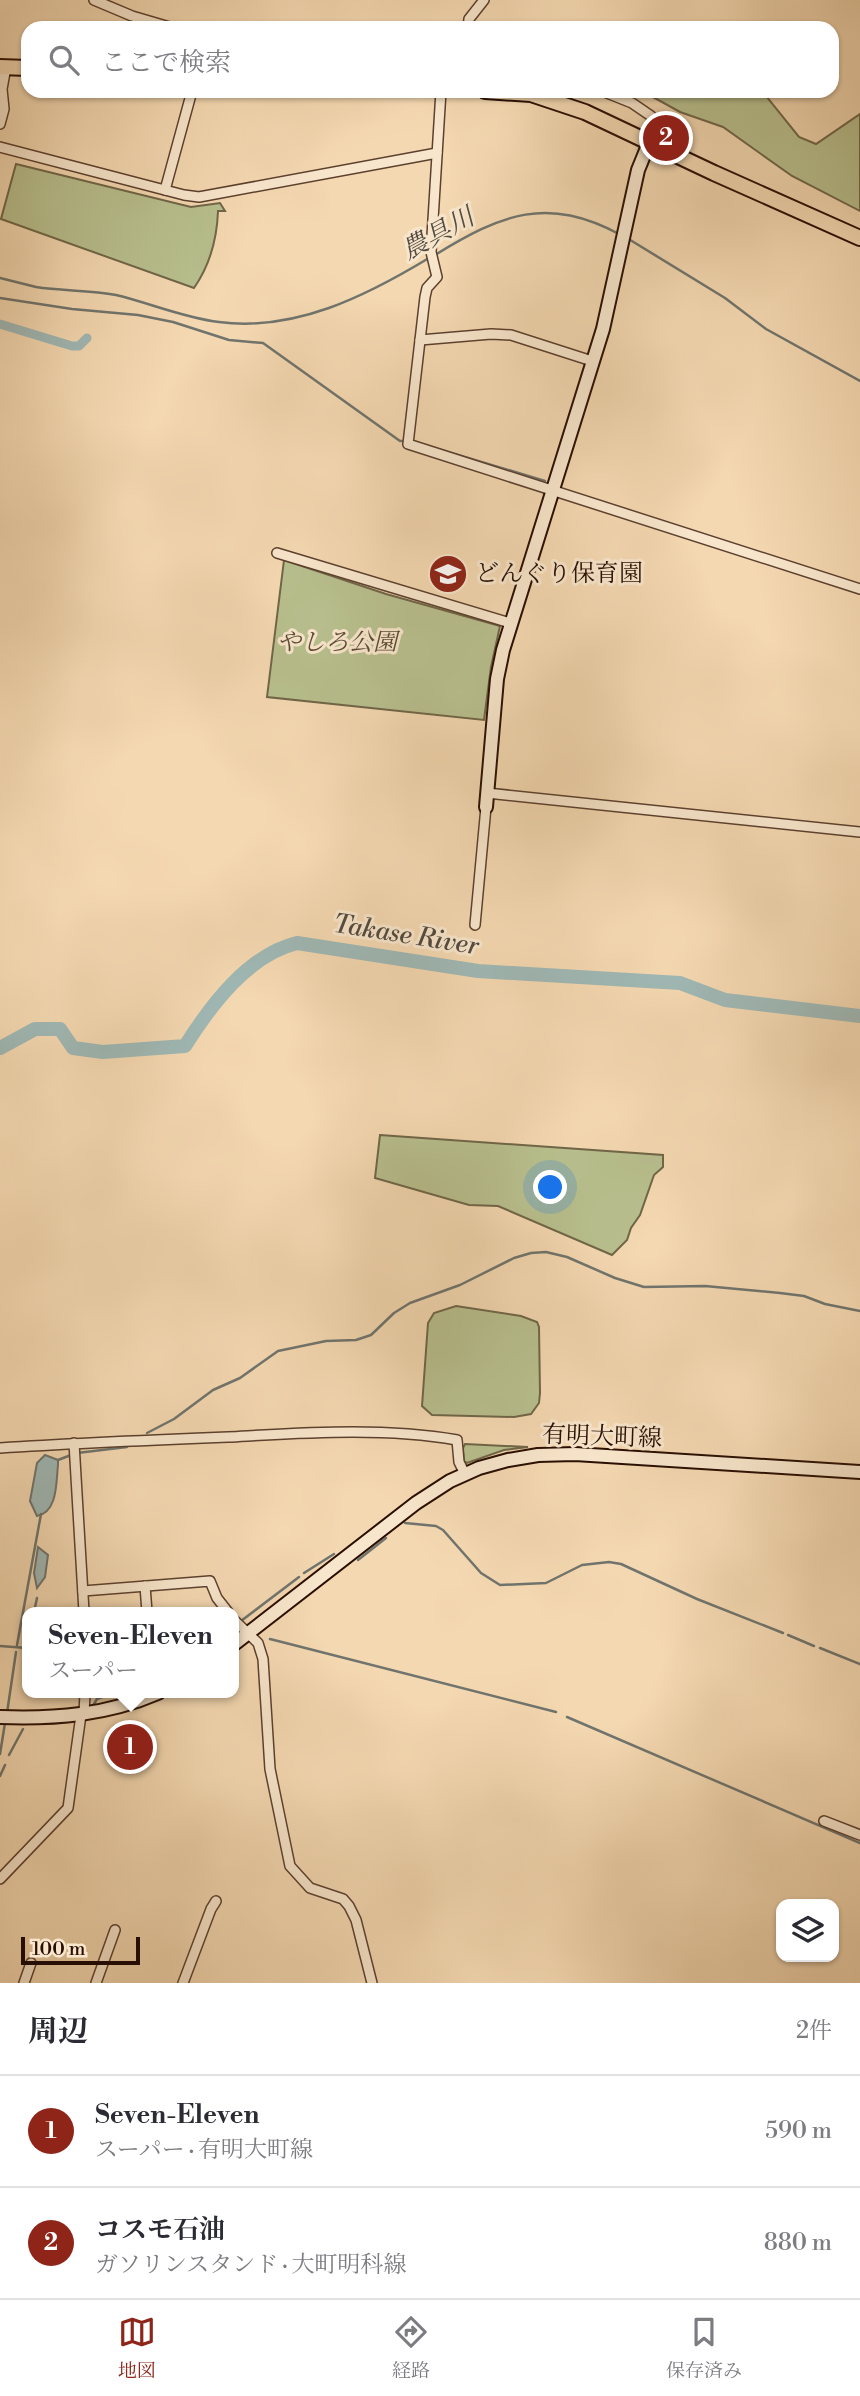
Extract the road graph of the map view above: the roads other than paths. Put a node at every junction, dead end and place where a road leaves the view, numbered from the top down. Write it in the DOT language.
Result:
graph roads {
  1 [pos="94,0"];
  2 [pos="484,0"];
  3 [pos="149,21"];
  4 [pos="469,21"];
  5 [pos="3,67"];
  6 [pos="21,68"];
  7 [pos="190,98"];
  8 [pos="441,98"];
  9 [pos="546,98"];
  10 [pos="620,98"];
  11 [pos="0,124"];
  12 [pos="649,143"];
  13 [pos="0,147"];
  14 [pos="437,153"];
  15 [pos="165,190"];
  16 [pos="860,238"];
  17 [pos="420,340"];
  18 [pos="592,361"];
  19 [pos="551,490"];
  20 [pos="277,553"];
  21 [pos="860,589"];
  22 [pos="510,622"];
  23 [pos="487,793"];
  24 [pos="486,807"];
  25 [pos="860,831"];
  26 [pos="475,925"];
  27 [pos="74,1443"];
  28 [pos="0,1448"];
  29 [pos="860,1472"];
  30 [pos="465,1474"];
  31 [pos="145,1586"];
  32 [pos="83,1591"];
  33 [pos="84,1607"];
  34 [pos="147,1607"];
  35 [pos="224,1607"];
  36 [pos="239,1625"];
  37 [pos="248,1633"];
  38 [pos="239,1640"];
  39 [pos="84,1698"];
  40 [pos="146,1698"];
  41 [pos="82,1715"];
  42 [pos="0,1717"];
  43 [pos="824,1821"];
  44 [pos="860,1835"];
  45 [pos="0,1879"];
  46 [pos="216,1901"];
  47 [pos="115,1930"];
  48 [pos="31,1963"];
  49 [pos="24,1983"];
  50 [pos="96,1983"];
  51 [pos="183,1983"];
  52 [pos="372,1983"];
  1 -- 3 [label="street"];
  2 -- 4 [label="street"];
  5 -- 6 [label="main road"];
  5 -- 11 [label="street"];
  7 -- 15 [label="street"];
  8 -- 14 [label="street"];
  9 -- 12 [label="main road"];
  10 -- 12 [label="street"];
  12 -- 16 [label="main road"];
  12 -- 18 [label="main road"];
  13 -- 15 [label="street"];
  14 -- 15 [label="street"];
  14 -- 17 [label="street"];
  17 -- 18 [label="street"];
  17 -- 19 [label="street"];
  18 -- 19 [label="main road"];
  19 -- 21 [label="street"];
  19 -- 22 [label="main road"];
  20 -- 22 [label="street"];
  22 -- 23 [label="main road"];
  23 -- 24 [label="main road"];
  23 -- 25 [label="street"];
  24 -- 26 [label="street"];
  27 -- 28 [label="street"];
  27 -- 30 [label="street"];
  27 -- 32 [label="street"];
  29 -- 30 [label="main road, 有明大町線"];
  30 -- 37 [label="main road, 有明大町線"];
  31 -- 32 [label="street"];
  31 -- 34 [label="street"];
  31 -- 35 [label="street"];
  32 -- 33 [label="street"];
  36 -- 37 [label="street"];
  37 -- 38 [label="main road, 有明大町線"];
  37 -- 52 [label="street"];
  39 -- 41 [label="street"];
  40 -- 41 [label="main road"];
  41 -- 42 [label="main road"];
  41 -- 45 [label="street"];
  43 -- 44 [label="street"];
  46 -- 51 [label="street"];
  47 -- 50 [label="street"];
  48 -- 49 [label="street"];
}
